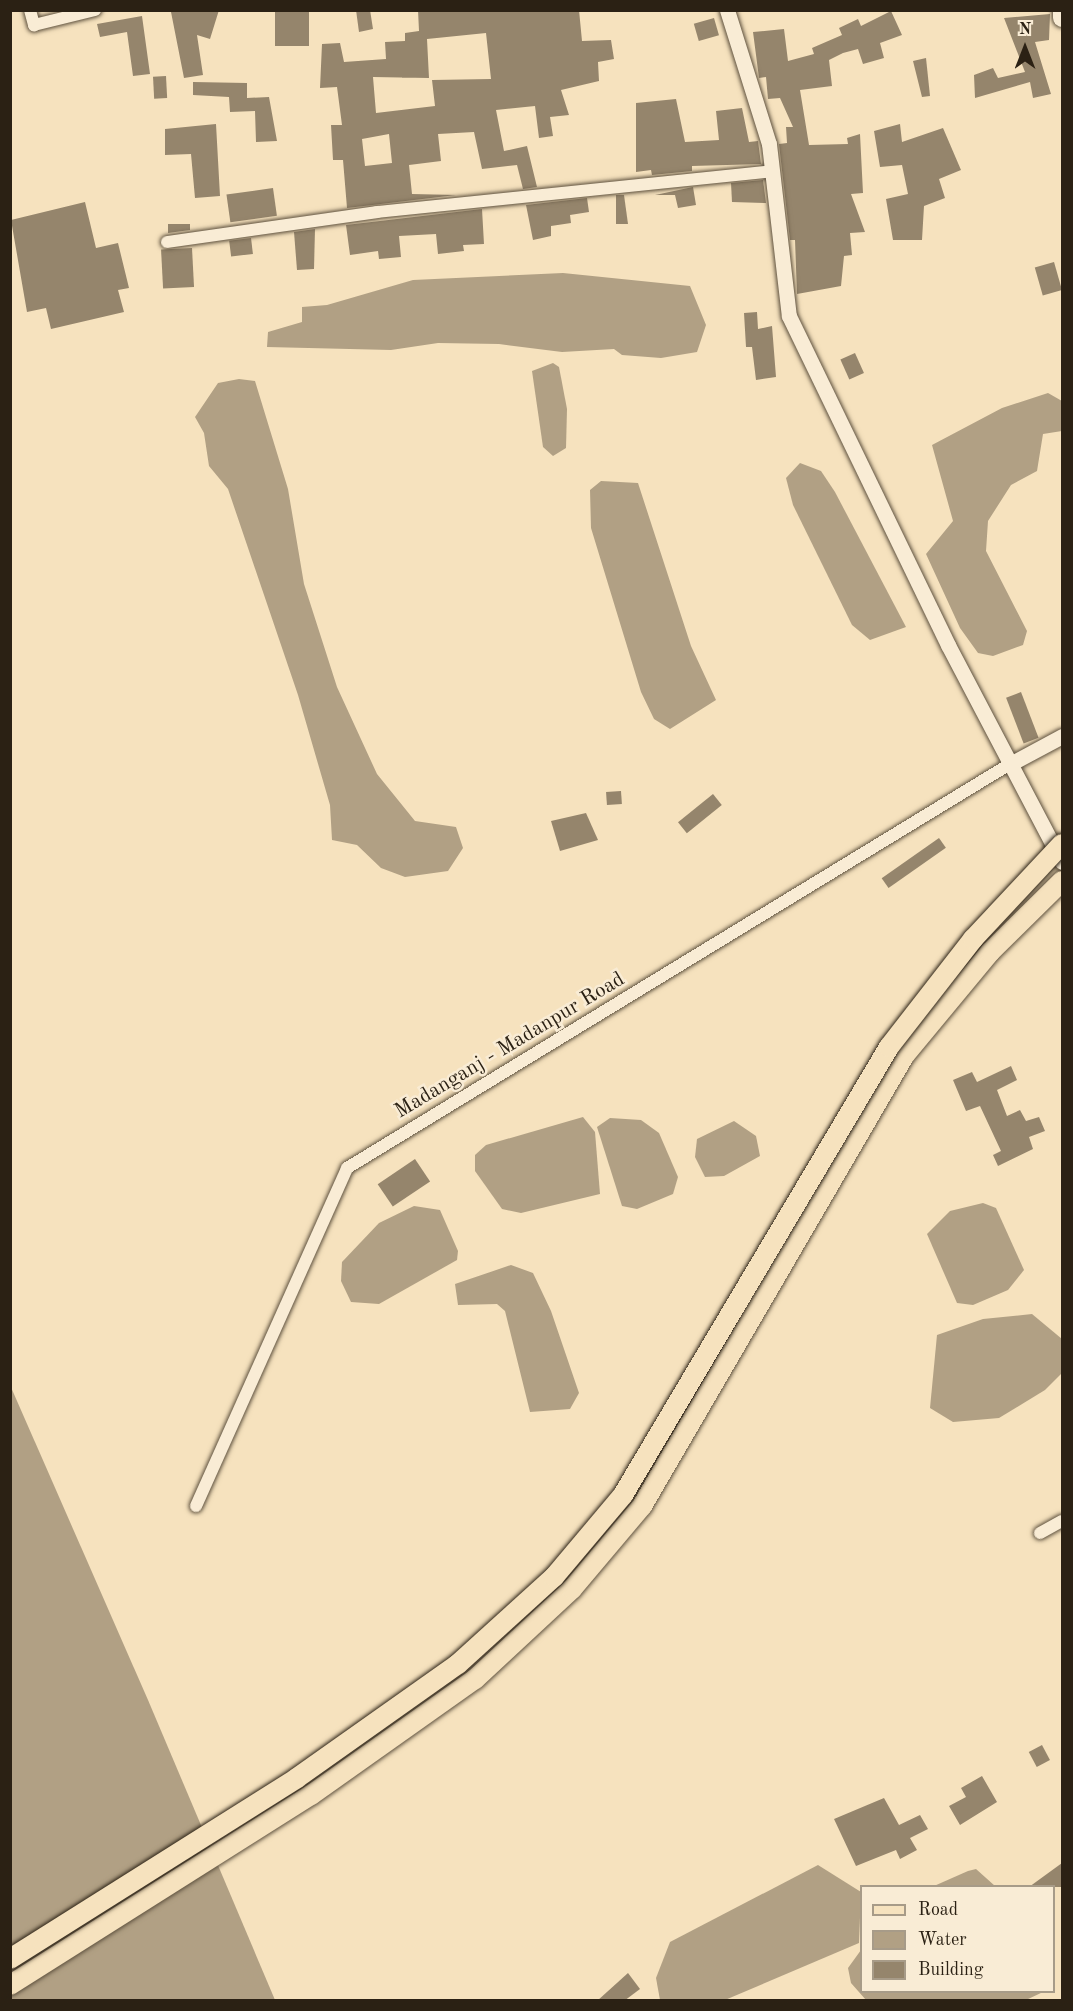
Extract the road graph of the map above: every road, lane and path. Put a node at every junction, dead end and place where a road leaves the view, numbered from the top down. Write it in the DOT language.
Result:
graph roads {
  1 [pos="30,10"];
  2 [pos="95,10"];
  3 [pos="727,10"];
  4 [pos="1062,10"];
  5 [pos="1062,18"];
  6 [pos="771,171"];
  7 [pos="167,243"];
  8 [pos="1062,736"];
  9 [pos="1010,764"];
  10 [pos="1062,844"];
  11 [pos="1062,862"];
  12 [pos="1062,881"];
  13 [pos="196,1506"];
  14 [pos="1062,1521"];
  15 [pos="1040,1533"];
  16 [pos="10,1959"];
  17 [pos="10,1985"];
  1 -- 2 [label="street"];
  3 -- 6 [label="street"];
  4 -- 5 [label="main road"];
  6 -- 7 [label="street"];
  6 -- 9 [label="street"];
  8 -- 9 [label="street"];
  9 -- 11 [label="street"];
  9 -- 13 [label="street, Madanganj - Madanpur Road"];
  10 -- 16 [label="main road, bridge"];
  12 -- 17 [label="main road"];
  14 -- 15 [label="street"];
}
